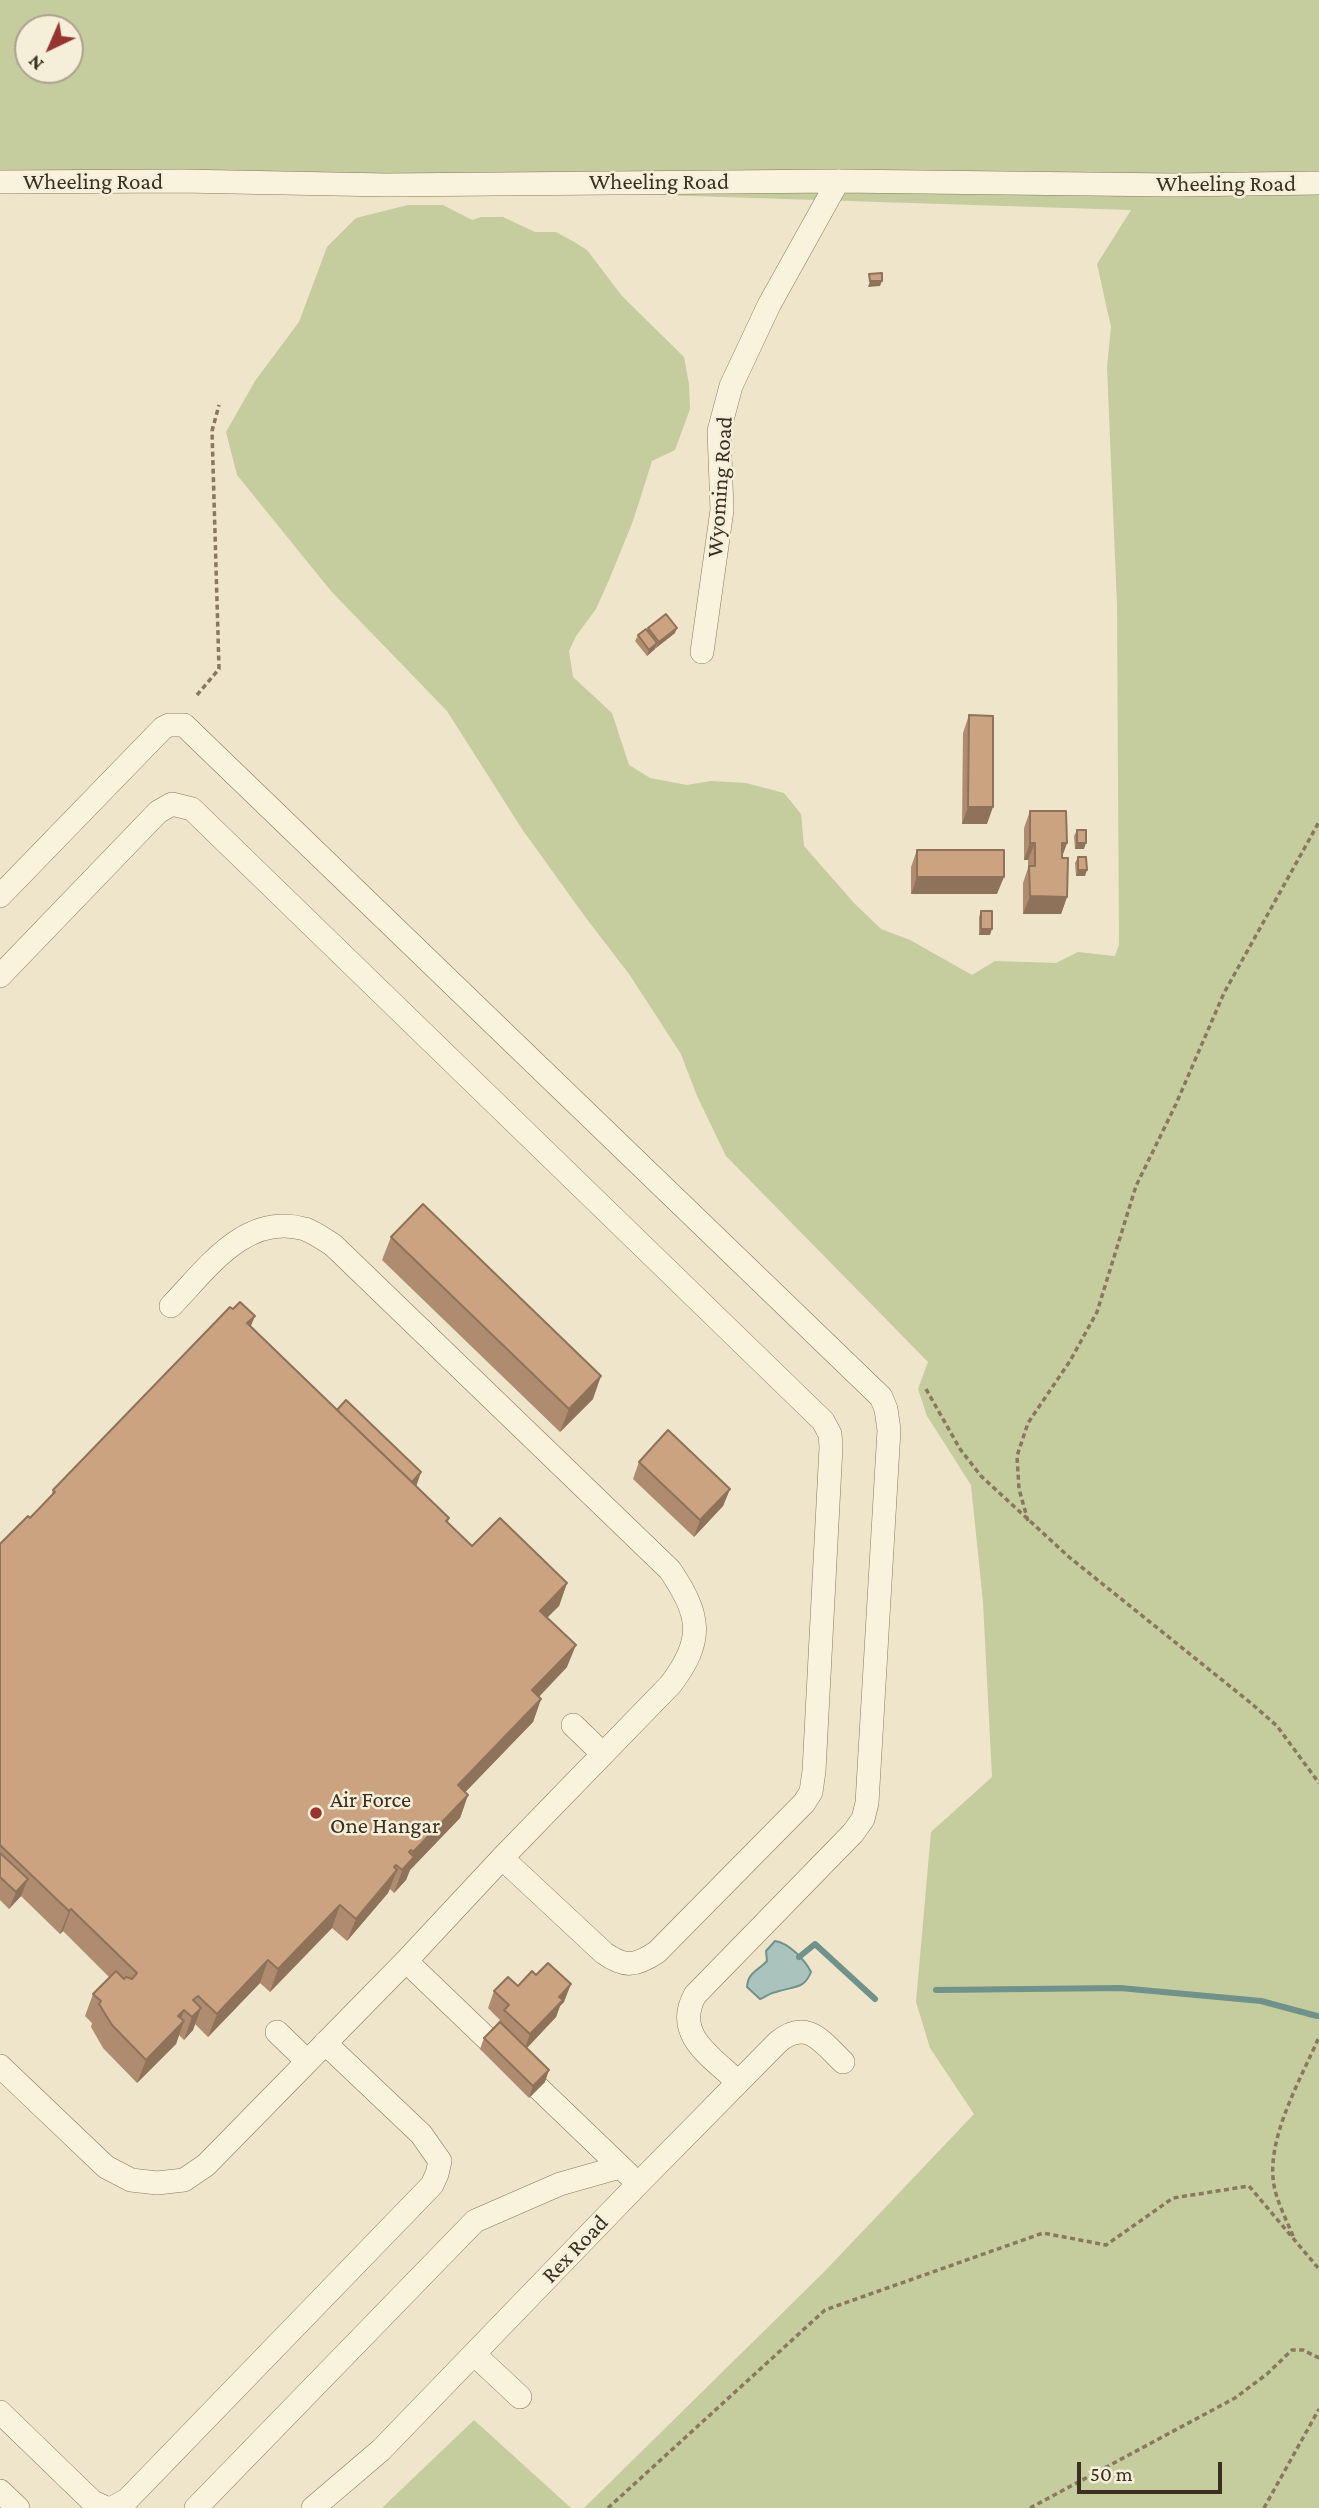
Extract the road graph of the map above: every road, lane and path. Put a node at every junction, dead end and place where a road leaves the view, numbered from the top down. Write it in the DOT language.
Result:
graph roads {
  1 [pos="838,181"];
  2 [pos="0,182"];
  3 [pos="1319,183"];
  4 [pos="219,405"];
  5 [pos="702,652"];
  6 [pos="197,695"];
  7 [pos="1319,822"];
  8 [pos="0,896"];
  9 [pos="0,976"];
  10 [pos="171,1306"];
  11 [pos="926,1389"];
  12 [pos="1028,1521"];
  13 [pos="573,1726"];
  14 [pos="603,1754"];
  15 [pos="1319,1783"];
  16 [pos="502,1858"];
  17 [pos="406,1961"];
  18 [pos="277,2032"];
  19 [pos="1319,2037"];
  20 [pos="325,2043"];
  21 [pos="307,2061"];
  22 [pos="843,2062"];
  23 [pos="0,2066"];
  24 [pos="738,2082"];
  25 [pos="620,2167"];
  26 [pos="638,2184"];
  27 [pos="1296,2241"];
  28 [pos="1319,2269"];
  29 [pos="475,2355"];
  30 [pos="1319,2358"];
  31 [pos="520,2397"];
  32 [pos="1319,2409"];
  33 [pos="0,2412"];
  34 [pos="0,2491"];
  35 [pos="18,2508"];
  36 [pos="106,2508"];
  37 [pos="112,2508"];
  38 [pos="196,2508"];
  39 [pos="313,2508"];
  40 [pos="608,2508"];
  41 [pos="1030,2508"];
  42 [pos="1264,2508"];
  1 -- 2 [label="street, Wheeling Road"];
  1 -- 3 [label="street, Wheeling Road"];
  1 -- 5 [label="street, Wyoming Road"];
  4 -- 6 [label="path"];
  7 -- 12 [label="path"];
  8 -- 24 [label="street"];
  9 -- 16 [label="street"];
  10 -- 14 [label="street"];
  11 -- 12 [label="path"];
  12 -- 15 [label="path"];
  13 -- 14 [label="street"];
  14 -- 16 [label="street"];
  16 -- 17 [label="street"];
  17 -- 20 [label="street"];
  17 -- 25 [label="street"];
  18 -- 21 [label="street"];
  19 -- 27 [label="path"];
  20 -- 21 [label="street"];
  20 -- 37 [label="street"];
  21 -- 23 [label="street"];
  22 -- 24 [label="street, Rex Road"];
  24 -- 26 [label="street, Rex Road"];
  25 -- 26 [label="street"];
  25 -- 38 [label="street"];
  26 -- 29 [label="street, Rex Road"];
  27 -- 28 [label="path"];
  27 -- 40 [label="path"];
  29 -- 31 [label="street"];
  29 -- 39 [label="street, Rex Road"];
  30 -- 41 [label="path"];
  32 -- 42 [label="path"];
  33 -- 36 [label="street"];
  34 -- 35 [label="street"];
}
